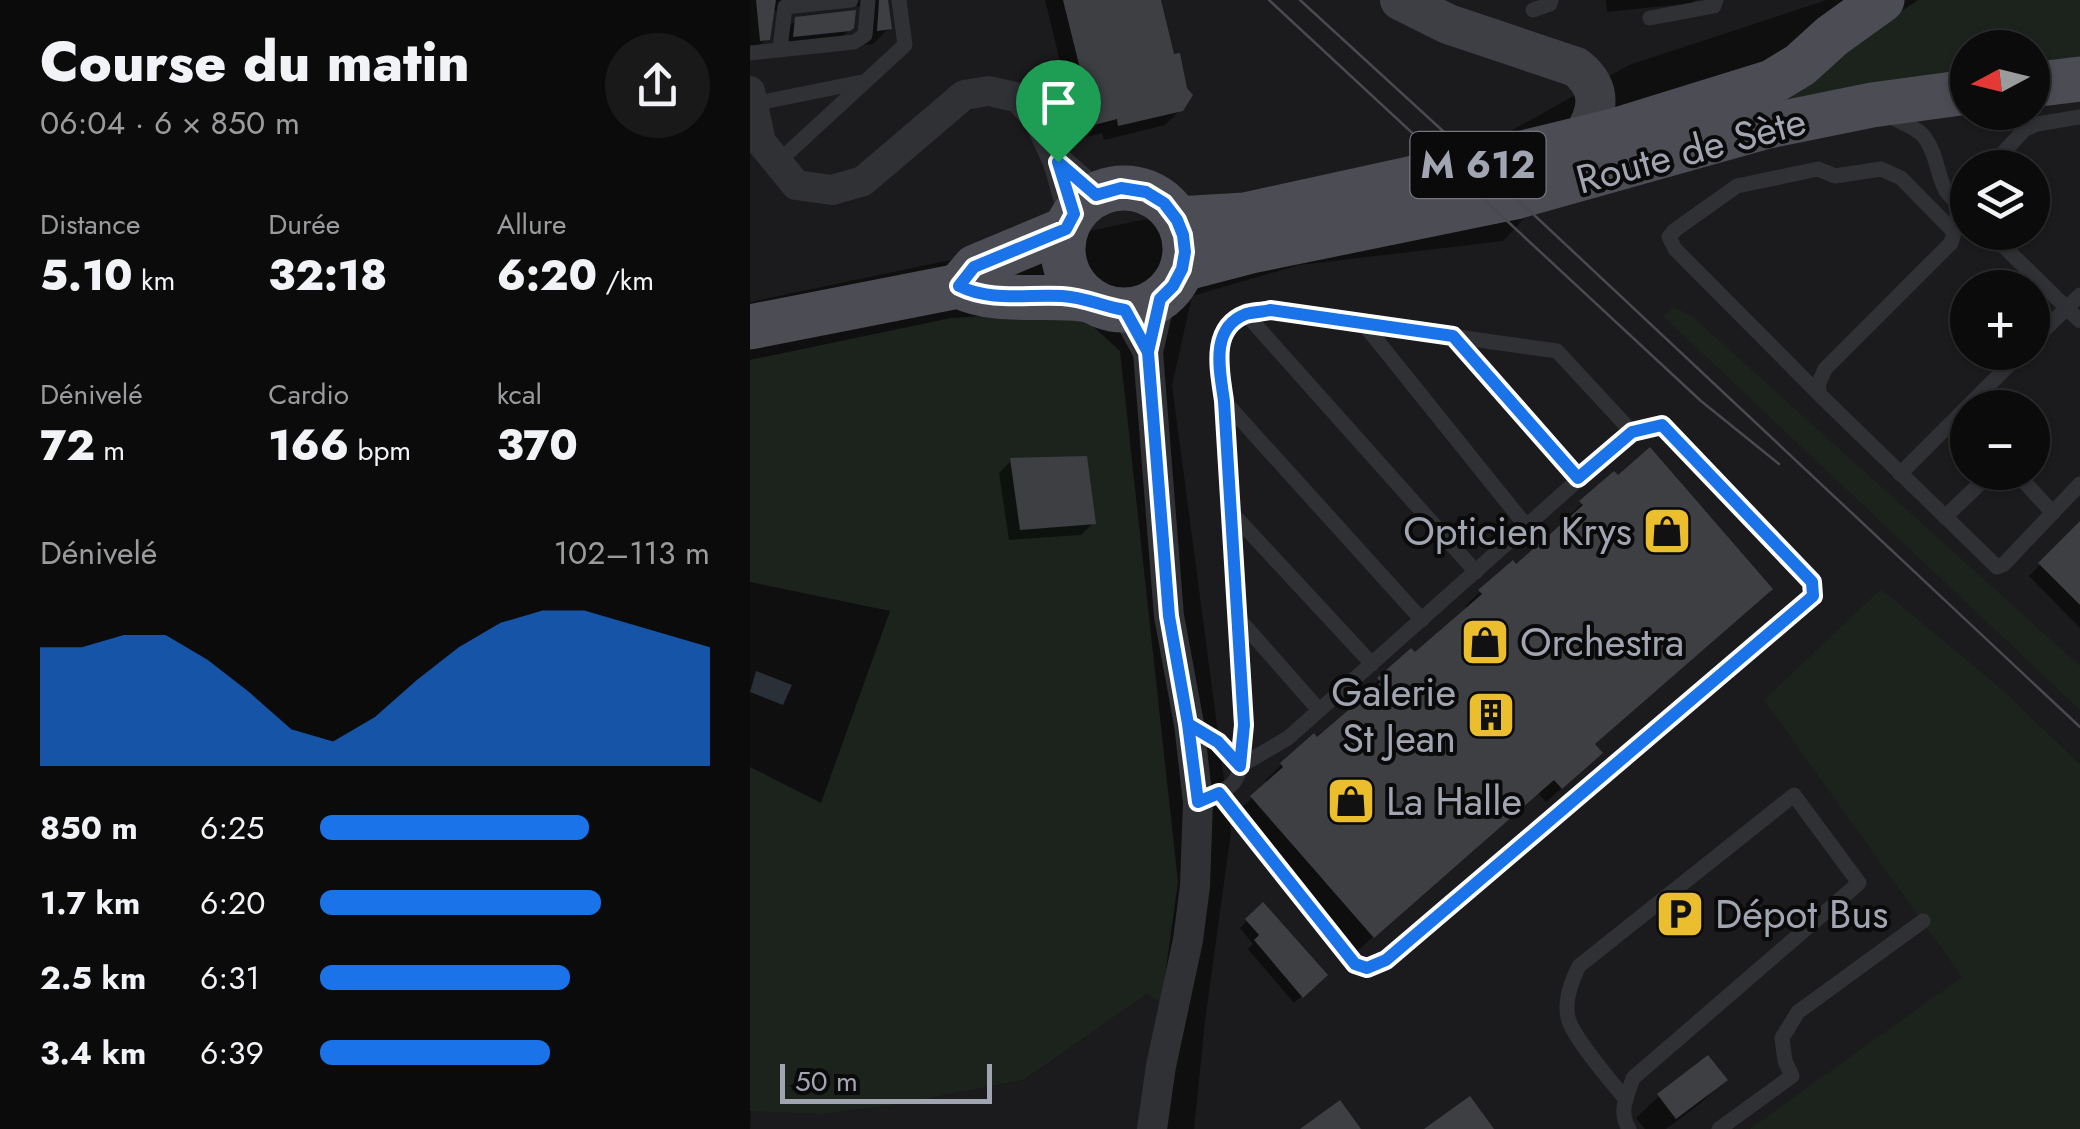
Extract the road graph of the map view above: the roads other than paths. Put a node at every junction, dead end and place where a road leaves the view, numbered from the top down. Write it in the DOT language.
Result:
graph roads {
  1 [pos="851,0"];
  2 [pos="868,0"];
  3 [pos="898,0"];
  4 [pos="1400,0"];
  5 [pos="1552,0"];
  6 [pos="1716,0"];
  7 [pos="1882,0"];
  8 [pos="1533,10"];
  9 [pos="1650,18"];
  10 [pos="780,49"];
  11 [pos="750,52"];
  12 [pos="2080,80"];
  13 [pos="866,82"];
  14 [pos="2050,83"];
  15 [pos="1950,94"];
  16 [pos="752,98"];
  17 [pos="1872,105"];
  18 [pos="2080,117"];
  19 [pos="1582,139"];
  20 [pos="763,149"];
  21 [pos="2006,150"];
  22 [pos="1950,193"];
  23 [pos="1079,213"];
  24 [pos="1177,220"];
  25 [pos="1950,228"];
  26 [pos="1950,243"];
  27 [pos="2008,250"];
  28 [pos="959,286"];
  29 [pos="1139,294"];
  30 [pos="2080,295"];
  31 [pos="2067,308"];
  32 [pos="1246,314"];
  33 [pos="2080,322"];
  34 [pos="1364,324"];
  35 [pos="2050,325"];
  36 [pos="750,327"];
  37 [pos="1453,336"];
  38 [pos="2004,370"];
  39 [pos="1820,395"];
  40 [pos="1224,401"];
  41 [pos="1632,432"];
  42 [pos="1900,474"];
  43 [pos="1578,478"];
  44 [pos="2080,484"];
  45 [pos="1973,490"];
  46 [pos="2032,490"];
  47 [pos="1231,512"];
  48 [pos="2053,513"];
  49 [pos="1945,517"];
  50 [pos="1527,526"];
  51 [pos="1476,572"];
  52 [pos="1237,617"];
  53 [pos="1422,620"];
  54 [pos="1372,664"];
  55 [pos="1319,710"];
  56 [pos="1188,724"];
  57 [pos="1240,766"];
  58 [pos="1208,797"];
  59 [pos="1923,922"];
  60 [pos="1626,1100"];
  61 [pos="1152,1129"];
  62 [pos="1629,1129"];
  63 [pos="1719,1129"];
  1 -- 10 [label="lane"];
  2 -- 10 [label="lane"];
  3 -- 13 [label="lane"];
  4 -- 19 [label="street"];
  5 -- 8 [label="lane"];
  6 -- 9 [label="lane"];
  7 -- 19 [label="main road, Route de Sète / M 612"];
  10 -- 11 [label="lane"];
  12 -- 14 [label="main road"];
  13 -- 16 [label="lane"];
  13 -- 20 [label="lane"];
  15 -- 17 [label="main road, Route de Sète / M 612"];
  16 -- 20 [label="street"];
  17 -- 22 [label="lane"];
  17 -- 29 [label="main road, Route de Sète / M 612"];
  18 -- 21 [label="lane"];
  19 -- 24 [label="main road, Route de Sète / M 612"];
  20 -- 23 [label="street"];
  23 -- 24 [label="main road"];
  23 -- 28 [label="main road, Route de Sète / M 612"];
  23 -- 29 [label="main road"];
  24 -- 29 [label="main road"];
  25 -- 39 [label="lane"];
  26 -- 39 [label="lane"];
  27 -- 31 [label="lane"];
  28 -- 29 [label="main road, Route de Sète / M 612"];
  28 -- 36 [label="main road, Route de Sète / M 612"];
  29 -- 56 [label="street"];
  30 -- 31 [label="lane"];
  31 -- 33 [label="lane"];
  31 -- 35 [label="lane"];
  32 -- 34 [label="lane"];
  32 -- 40 [label="lane"];
  32 -- 51 [label="lane"];
  34 -- 37 [label="lane"];
  34 -- 50 [label="lane"];
  37 -- 41 [label="lane"];
  37 -- 43 [label="lane"];
  38 -- 42 [label="lane"];
  39 -- 42 [label="lane"];
  40 -- 47 [label="lane"];
  40 -- 53 [label="lane"];
  41 -- 43 [label="lane"];
  41 -- 58 [label="lane"];
  42 -- 49 [label="lane"];
  43 -- 50 [label="lane"];
  44 -- 48 [label="lane"];
  45 -- 49 [label="lane"];
  46 -- 48 [label="lane"];
  47 -- 52 [label="lane"];
  47 -- 54 [label="lane"];
  48 -- 49 [label="lane"];
  50 -- 51 [label="lane"];
  51 -- 53 [label="lane"];
  52 -- 55 [label="lane"];
  52 -- 57 [label="lane"];
  53 -- 54 [label="lane"];
  54 -- 55 [label="lane"];
  55 -- 57 [label="lane"];
  56 -- 57 [label="lane"];
  56 -- 58 [label="street"];
  57 -- 58 [label="lane"];
  58 -- 61 [label="street"];
  59 -- 63 [label="lane"];
  60 -- 60 [label="lane"];
  60 -- 62 [label="lane"];
}
